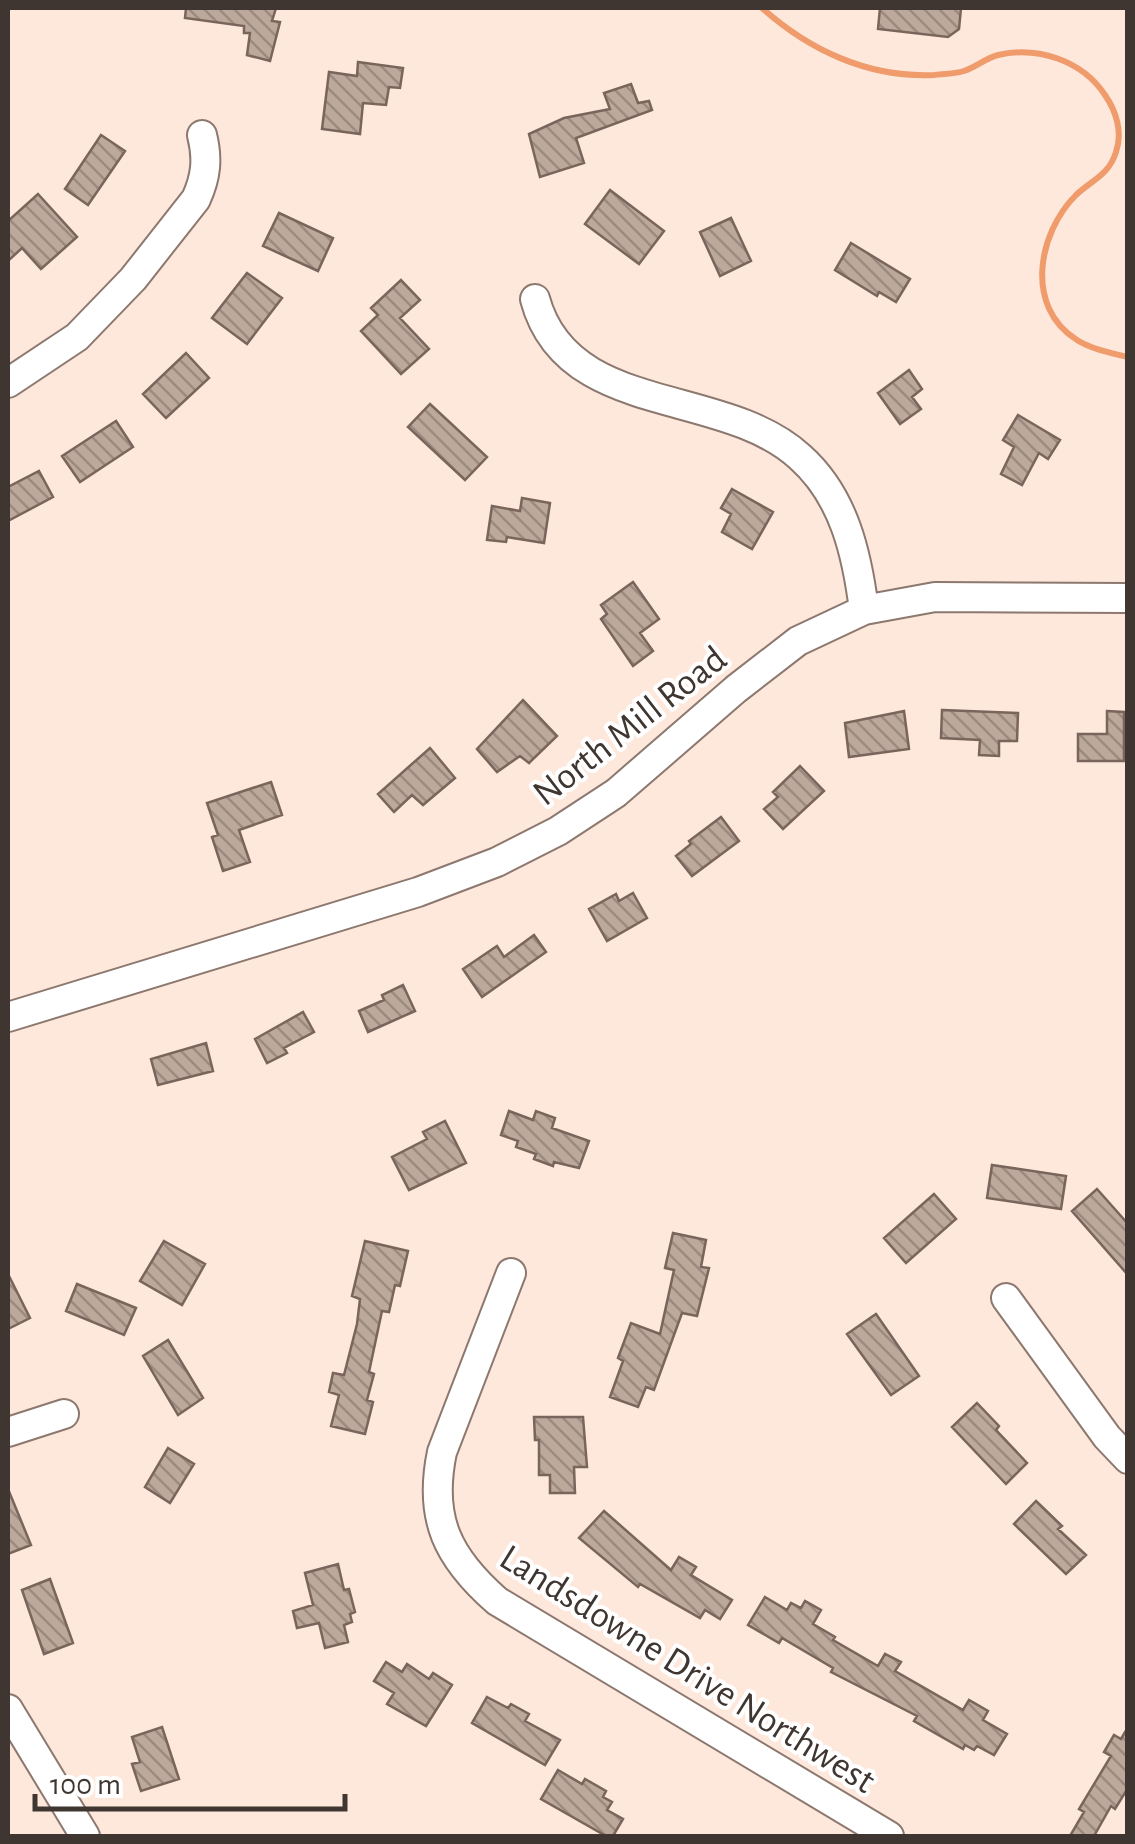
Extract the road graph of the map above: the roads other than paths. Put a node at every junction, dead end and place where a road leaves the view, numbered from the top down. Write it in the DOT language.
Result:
graph roads {
  1 [pos="202,135"];
  2 [pos="535,299"];
  3 [pos="8,383"];
  4 [pos="1128,598"];
  5 [pos="864,610"];
  6 [pos="8,1018"];
  7 [pos="510,1273"];
  8 [pos="1006,1298"];
  9 [pos="64,1414"];
  10 [pos="8,1432"];
  11 [pos="1128,1459"];
  12 [pos="8,1710"];
  13 [pos="85,1836"];
  14 [pos="889,1836"];
  1 -- 3 [label="street"];
  2 -- 5 [label="street"];
  4 -- 5 [label="street, North Mill Road"];
  5 -- 6 [label="street, North Mill Road"];
  7 -- 14 [label="street, Landsdowne Drive Northwest"];
  8 -- 11 [label="street"];
  9 -- 10 [label="street"];
  12 -- 13 [label="street"];
}
